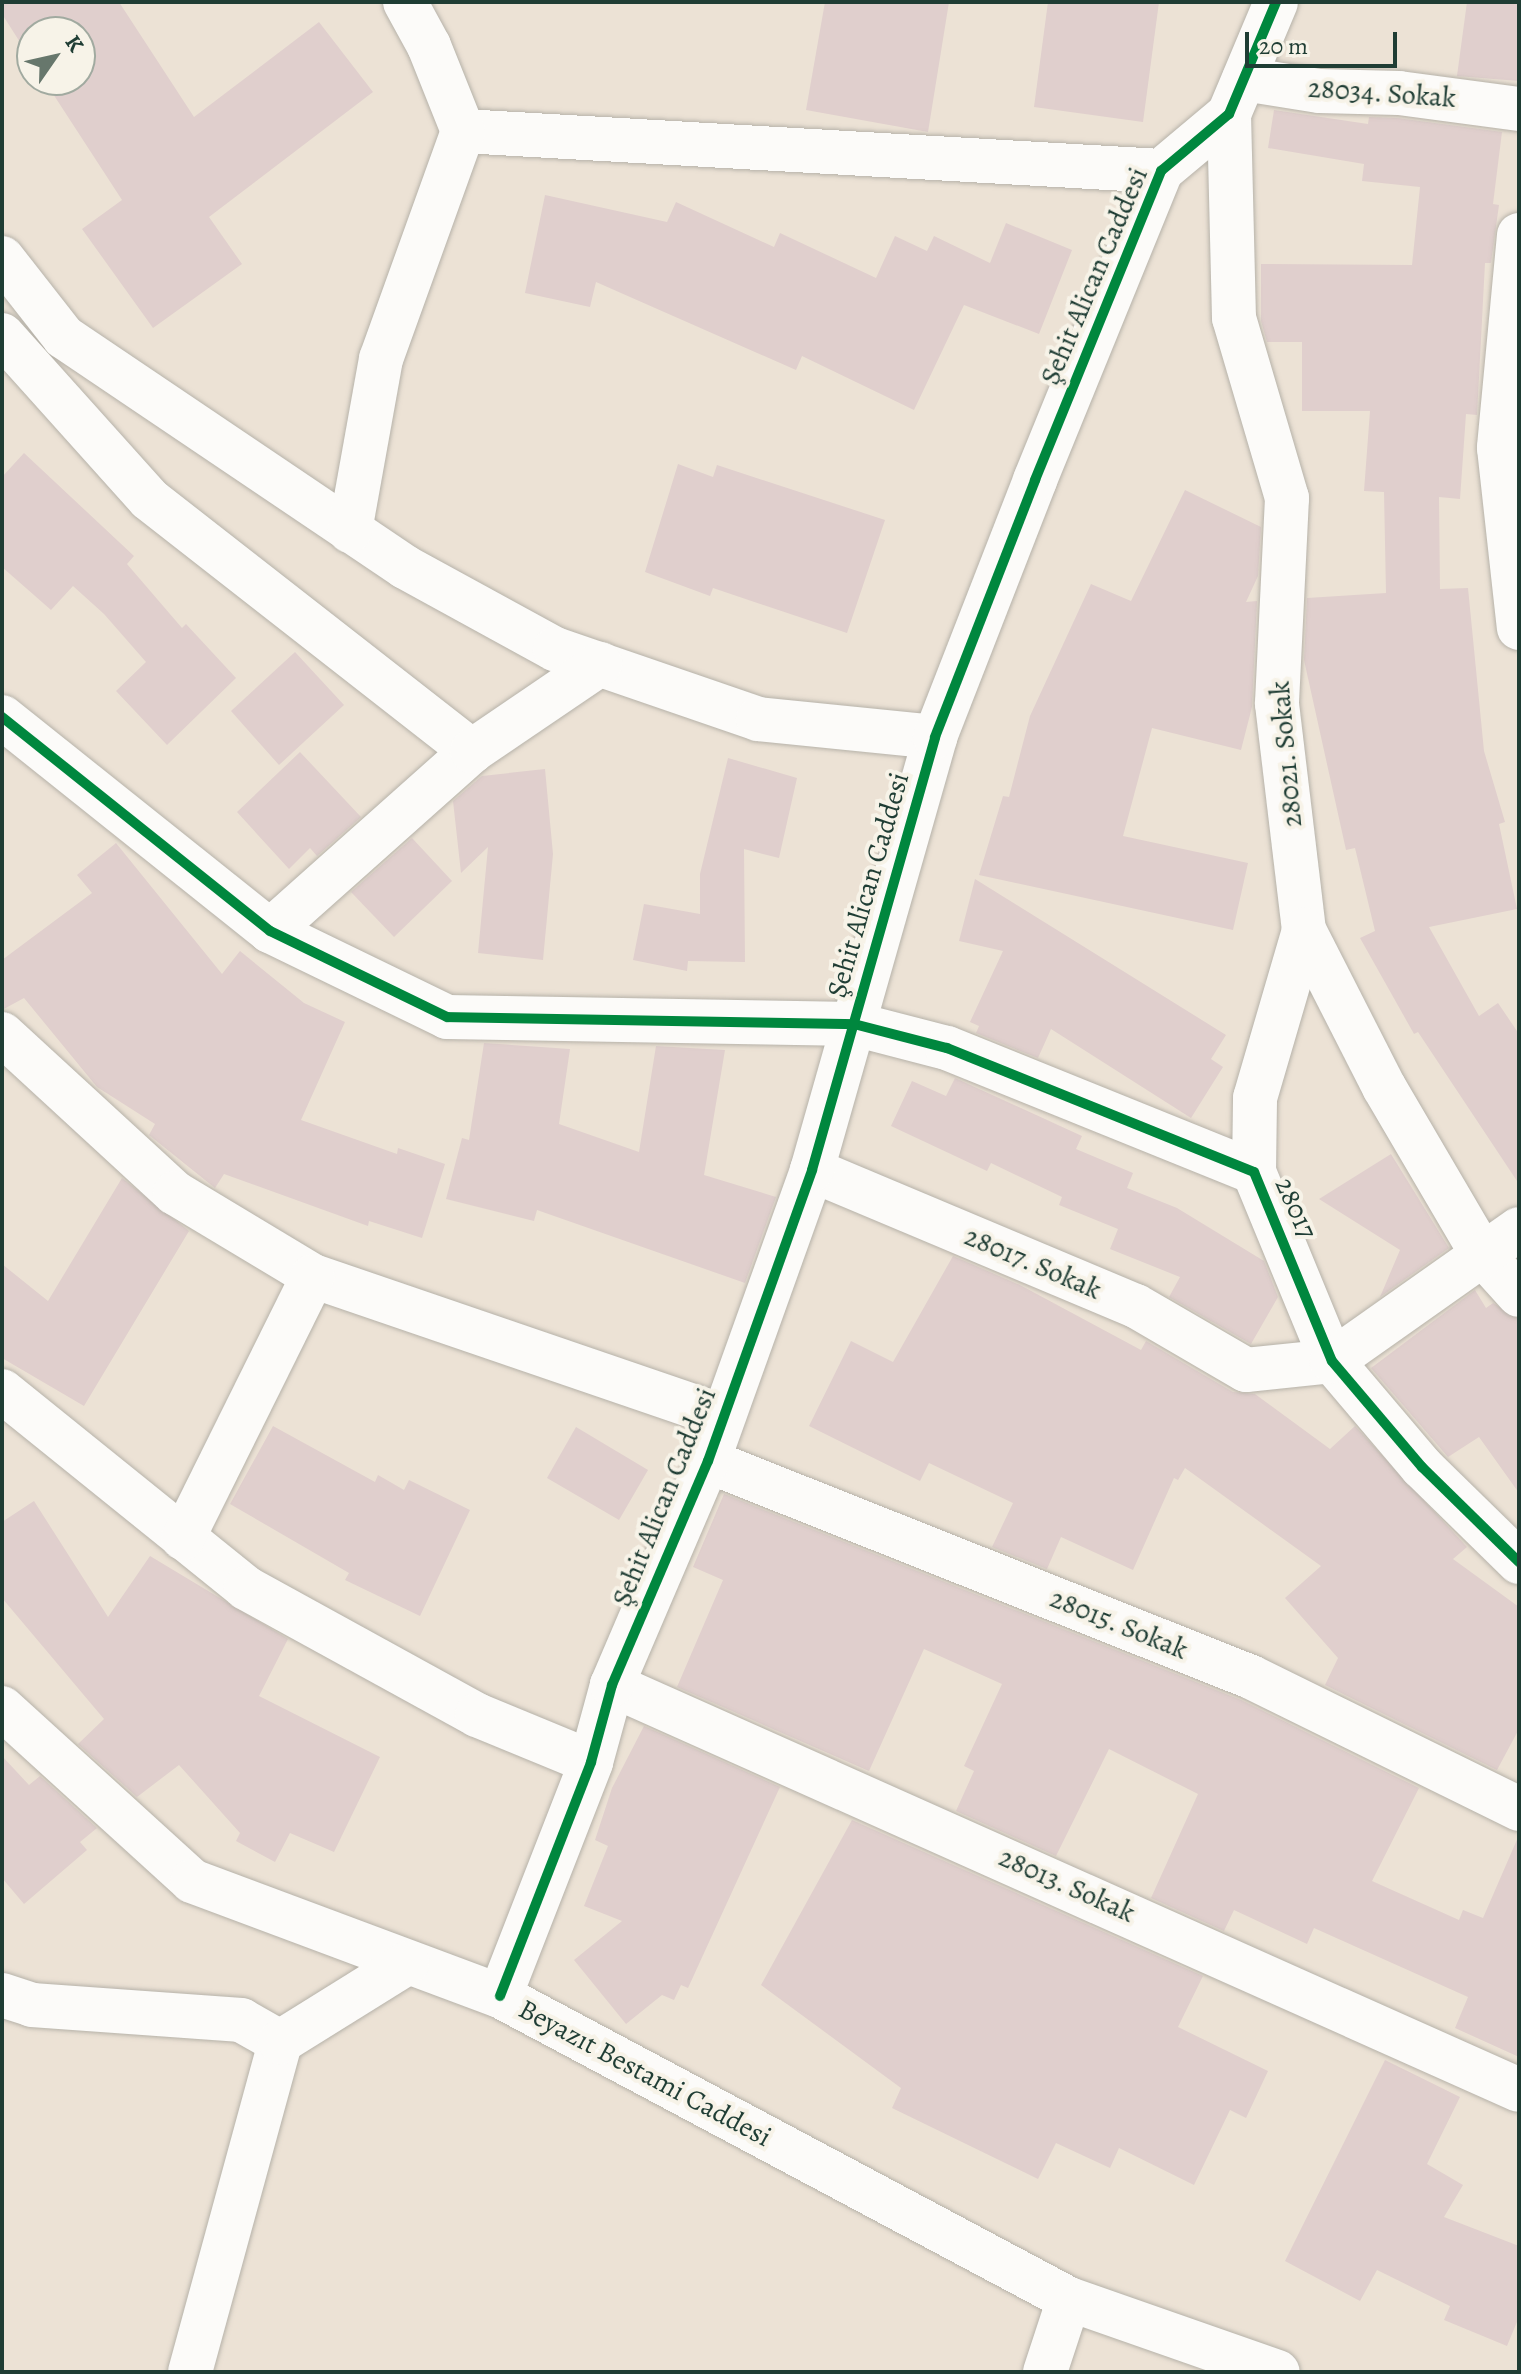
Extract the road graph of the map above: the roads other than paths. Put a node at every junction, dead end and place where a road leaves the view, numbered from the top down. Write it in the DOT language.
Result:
graph roads {
  1 [pos="405,2"];
  2 [pos="1276,2"];
  3 [pos="1237,96"];
  4 [pos="1519,109"];
  5 [pos="463,131"];
  6 [pos="1161,171"];
  7 [pos="1519,235"];
  8 [pos="2,258"];
  9 [pos="2,335"];
  10 [pos="350,531"];
  11 [pos="1519,628"];
  12 [pos="600,664"];
  13 [pos="2,717"];
  14 [pos="935,737"];
  15 [pos="472,751"];
  16 [pos="1304,930"];
  17 [pos="270,931"];
  18 [pos="854,1024"];
  19 [pos="2,1034"];
  20 [pos="812,1170"];
  21 [pos="1254,1172"];
  22 [pos="1519,1229"];
  23 [pos="1482,1254"];
  24 [pos="313,1276"];
  25 [pos="1519,1295"];
  26 [pos="1332,1361"];
  27 [pos="2,1391"];
  28 [pos="723,1416"];
  29 [pos="708,1461"];
  30 [pos="183,1538"];
  31 [pos="1519,1562"];
  32 [pos="612,1685"];
  33 [pos="2,1708"];
  34 [pos="591,1762"];
  35 [pos="1519,1809"];
  36 [pos="407,1963"];
  37 [pos="2,1995"];
  38 [pos="500,1996"];
  39 [pos="280,2042"];
  40 [pos="1519,2090"];
  41 [pos="1069,2299"];
  42 [pos="190,2372"];
  43 [pos="1045,2372"];
  44 [pos="1278,2372"];
  1 -- 5 [label="street"];
  2 -- 3 [label="street, Şehit Alican Caddesi"];
  3 -- 4 [label="street, 28034. Sokak"];
  3 -- 6 [label="street, Şehit Alican Caddesi"];
  3 -- 16 [label="street, 28021. Sokak"];
  5 -- 6 [label="street"];
  5 -- 10 [label="street"];
  6 -- 14 [label="street, Şehit Alican Caddesi"];
  7 -- 11 [label="street"];
  8 -- 10 [label="street"];
  9 -- 15 [label="street"];
  10 -- 12 [label="street"];
  12 -- 14 [label="street"];
  12 -- 15 [label="street"];
  13 -- 17 [label="street, 28017"];
  14 -- 18 [label="street, Şehit Alican Caddesi"];
  15 -- 17 [label="street"];
  16 -- 21 [label="street"];
  16 -- 23 [label="street, 28021. Sokak"];
  17 -- 18 [label="street, 28017"];
  18 -- 20 [label="street, Şehit Alican Caddesi"];
  18 -- 21 [label="street, 28017"];
  19 -- 24 [label="street"];
  20 -- 26 [label="street, 28017. Sokak"];
  20 -- 28 [label="street, Şehit Alican Caddesi"];
  21 -- 26 [label="street, 28017"];
  22 -- 23 [label="street"];
  23 -- 25 [label="street, 28021. Sokak"];
  23 -- 26 [label="street"];
  24 -- 28 [label="street"];
  24 -- 30 [label="street"];
  26 -- 31 [label="street, 28017"];
  27 -- 30 [label="street"];
  28 -- 29 [label="street, Şehit Alican Caddesi"];
  29 -- 32 [label="street, Şehit Alican Caddesi"];
  29 -- 35 [label="street, 28015. Sokak"];
  30 -- 34 [label="street"];
  32 -- 34 [label="street, Şehit Alican Caddesi"];
  32 -- 40 [label="street, 28013. Sokak"];
  33 -- 36 [label="street, Beyazıt Bestami Caddesi"];
  34 -- 38 [label="street, Şehit Alican Caddesi"];
  36 -- 38 [label="street, Beyazıt Bestami Caddesi"];
  36 -- 39 [label="street"];
  37 -- 39 [label="street"];
  38 -- 41 [label="street, Beyazıt Bestami Caddesi"];
  39 -- 42 [label="street"];
  41 -- 43 [label="street"];
  41 -- 44 [label="street, Beyazıt Bestami Caddesi"];
}
